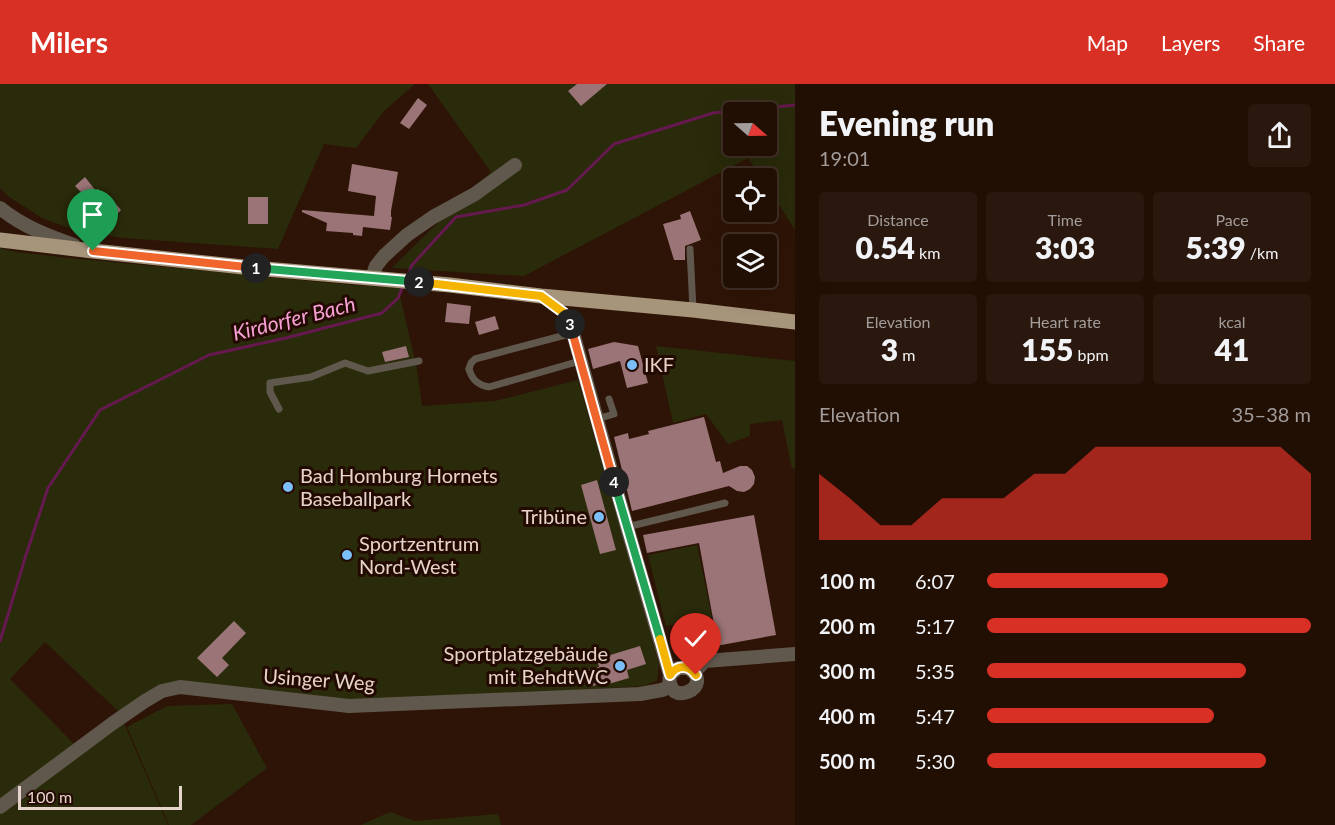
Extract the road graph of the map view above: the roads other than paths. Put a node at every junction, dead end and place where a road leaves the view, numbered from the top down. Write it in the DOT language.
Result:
graph roads {
  1 [pos="515,165"];
  2 [pos="0,208"];
  3 [pos="0,233"];
  4 [pos="0,240"];
  5 [pos="17,242"];
  6 [pos="690,249"];
  7 [pos="93,251"];
  8 [pos="372,278"];
  9 [pos="541,296"];
  10 [pos="693,310"];
  11 [pos="795,322"];
  12 [pos="573,333"];
  13 [pos="419,361"];
  14 [pos="580,361"];
  15 [pos="609,399"];
  16 [pos="279,409"];
  17 [pos="597,419"];
  18 [pos="725,503"];
  19 [pos="627,526"];
  20 [pos="795,654"];
  21 [pos="694,672"];
  22 [pos="671,681"];
  23 [pos="0,807"];
  1 -- 8 [label="street"];
  2 -- 7 [label="street"];
  3 -- 5 [label="street"];
  4 -- 5 [label="main road"];
  5 -- 7 [label="main road"];
  6 -- 10 [label="lane"];
  7 -- 8 [label="main road"];
  8 -- 9 [label="main road"];
  9 -- 10 [label="main road"];
  9 -- 12 [label="lane"];
  10 -- 11 [label="main road"];
  12 -- 14 [label="street"];
  12 -- 14 [label="lane"];
  13 -- 16 [label="lane"];
  14 -- 17 [label="street"];
  15 -- 17 [label="lane"];
  17 -- 19 [label="street"];
  18 -- 19 [label="lane"];
  19 -- 22 [label="street"];
  20 -- 21 [label="street, Usinger Weg"];
  21 -- 22 [label="street, Usinger Weg"];
  21 -- 22 [label="street, Usinger Weg"];
  22 -- 23 [label="street, Usinger Weg"];
}
